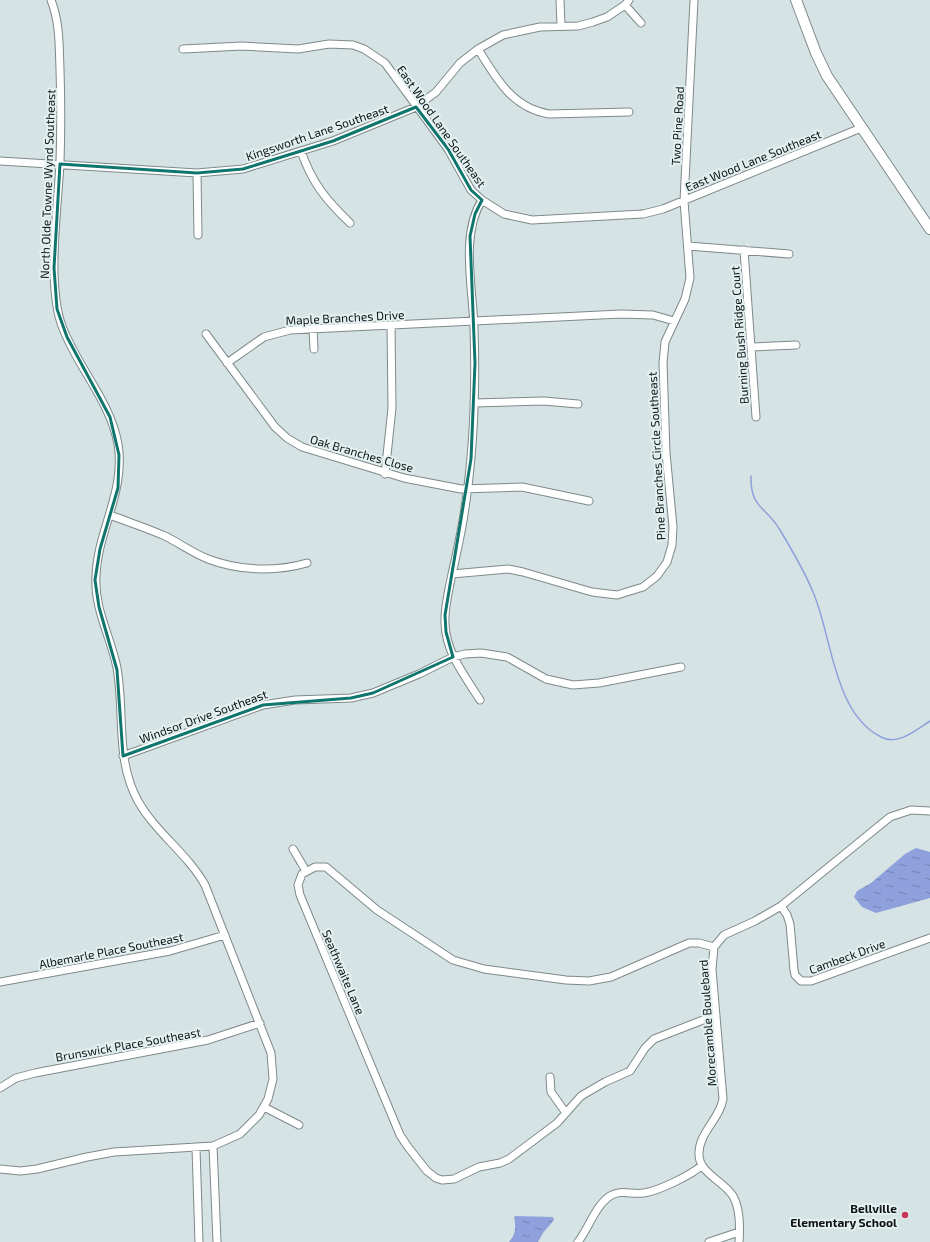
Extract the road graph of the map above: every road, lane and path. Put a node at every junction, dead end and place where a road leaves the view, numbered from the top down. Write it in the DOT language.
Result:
graph roads {
  1 [pos="51,0"];
  2 [pos="560,0"];
  3 [pos="694,0"];
  4 [pos="796,0"];
  5 [pos="627,3"];
  6 [pos="641,23"];
  7 [pos="560,26"];
  8 [pos="183,49"];
  9 [pos="478,49"];
  10 [pos="416,107"];
  11 [pos="629,112"];
  12 [pos="860,128"];
  13 [pos="301,151"];
  14 [pos="0,161"];
  15 [pos="60,164"];
  16 [pos="197,173"];
  17 [pos="482,200"];
  18 [pos="684,200"];
  19 [pos="350,222"];
  20 [pos="930,229"];
  21 [pos="198,235"];
  22 [pos="688,246"];
  23 [pos="744,250"];
  24 [pos="789,254"];
  25 [pos="474,321"];
  26 [pos="674,321"];
  27 [pos="391,325"];
  28 [pos="313,328"];
  29 [pos="206,334"];
  30 [pos="796,345"];
  31 [pos="751,347"];
  32 [pos="314,349"];
  33 [pos="228,363"];
  34 [pos="474,403"];
  35 [pos="578,404"];
  36 [pos="756,417"];
  37 [pos="385,474"];
  38 [pos="467,490"];
  39 [pos="589,501"];
  40 [pos="110,515"];
  41 [pos="307,563"];
  42 [pos="452,574"];
  43 [pos="453,657"];
  44 [pos="681,667"];
  45 [pos="480,700"];
  46 [pos="123,756"];
  47 [pos="930,811"];
  48 [pos="293,849"];
  49 [pos="306,871"];
  50 [pos="781,906"];
  51 [pos="225,935"];
  52 [pos="930,938"];
  53 [pos="714,947"];
  54 [pos="0,982"];
  55 [pos="716,1015"];
  56 [pos="260,1023"];
  57 [pos="550,1077"];
  58 [pos="0,1088"];
  59 [pos="264,1107"];
  60 [pos="566,1113"];
  61 [pos="299,1125"];
  62 [pos="213,1146"];
  63 [pos="196,1148"];
  64 [pos="702,1165"];
  65 [pos="0,1169"];
  66 [pos="739,1232"];
  67 [pos="199,1242"];
  68 [pos="217,1242"];
  69 [pos="578,1242"];
  70 [pos="709,1242"];
  71 [pos="739,1242"];
  1 -- 15 [label="street, North Olde Towne Wynd Southeast"];
  2 -- 7 [label="street"];
  3 -- 18 [label="street, Two Pine Road"];
  4 -- 12 [label="street"];
  5 -- 6 [label="street"];
  5 -- 7 [label="street, Kingsworth Lane Southeast"];
  7 -- 9 [label="street, Kingsworth Lane Southeast"];
  8 -- 10 [label="street, East Wood Lane Southeast"];
  9 -- 10 [label="street, Kingsworth Lane Southeast"];
  9 -- 11 [label="street"];
  10 -- 13 [label="street, Kingsworth Lane Southeast"];
  10 -- 17 [label="street, East Wood Lane Southeast"];
  12 -- 18 [label="street, East Wood Lane Southeast"];
  12 -- 20 [label="street"];
  13 -- 16 [label="street, Kingsworth Lane Southeast"];
  13 -- 19 [label="street"];
  14 -- 15 [label="street, Kingsworth Lane Southeast"];
  15 -- 16 [label="street, Kingsworth Lane Southeast"];
  15 -- 40 [label="street, North Olde Towne Wynd Southeast"];
  16 -- 21 [label="street"];
  17 -- 18 [label="street, East Wood Lane Southeast"];
  17 -- 25 [label="street"];
  18 -- 22 [label="street, Two Pine Road"];
  22 -- 23 [label="street"];
  22 -- 26 [label="street, Two Pine Road"];
  23 -- 24 [label="street"];
  23 -- 31 [label="street, Burning Bush Ridge Court"];
  25 -- 26 [label="street"];
  25 -- 27 [label="street, Maple Branches Drive"];
  25 -- 34 [label="street"];
  26 -- 42 [label="street, Pine Branches Circle Southeast"];
  27 -- 28 [label="street, Maple Branches Drive"];
  27 -- 37 [label="street"];
  28 -- 32 [label="street"];
  28 -- 33 [label="street, Maple Branches Drive"];
  29 -- 33 [label="street, Oak Branches Close"];
  30 -- 31 [label="street"];
  31 -- 36 [label="street, Burning Bush Ridge Court"];
  33 -- 37 [label="street, Oak Branches Close"];
  34 -- 35 [label="street"];
  34 -- 38 [label="street"];
  37 -- 38 [label="street, Oak Branches Close"];
  38 -- 39 [label="street, Oak Branches Close"];
  38 -- 42 [label="street"];
  40 -- 41 [label="street"];
  40 -- 46 [label="street, North Olde Towne Wynd Southeast"];
  42 -- 43 [label="street"];
  43 -- 44 [label="street, Windsor Drive Southeast"];
  43 -- 45 [label="street"];
  43 -- 46 [label="street, Windsor Drive Southeast"];
  46 -- 51 [label="street, North Olde Towne Wynd Southeast"];
  47 -- 50 [label="street, Morecamble Boulebard"];
  48 -- 49 [label="street"];
  49 -- 53 [label="street"];
  49 -- 60 [label="street, Seathwaite Lane"];
  50 -- 52 [label="street, Cambeck Drive"];
  50 -- 53 [label="street, Morecamble Boulebard"];
  51 -- 54 [label="street, Albemarle Place Southeast"];
  51 -- 56 [label="street, North Olde Towne Wynd Southeast"];
  53 -- 55 [label="street, Morecamble Boulebard"];
  55 -- 60 [label="street, Seathwaite Lane"];
  55 -- 64 [label="street, Morecamble Boulebard"];
  56 -- 58 [label="street, Brunswick Place Southeast"];
  56 -- 59 [label="street, North Olde Towne Wynd Southeast"];
  57 -- 60 [label="street"];
  59 -- 61 [label="street"];
  59 -- 62 [label="street, North Olde Towne Wynd Southeast"];
  62 -- 63 [label="street, North Olde Towne Wynd Southeast"];
  62 -- 68 [label="street"];
  63 -- 65 [label="street, North Olde Towne Wynd Southeast"];
  63 -- 67 [label="street"];
  64 -- 66 [label="street"];
  64 -- 69 [label="street"];
  66 -- 70 [label="street"];
  66 -- 71 [label="street"];
}
